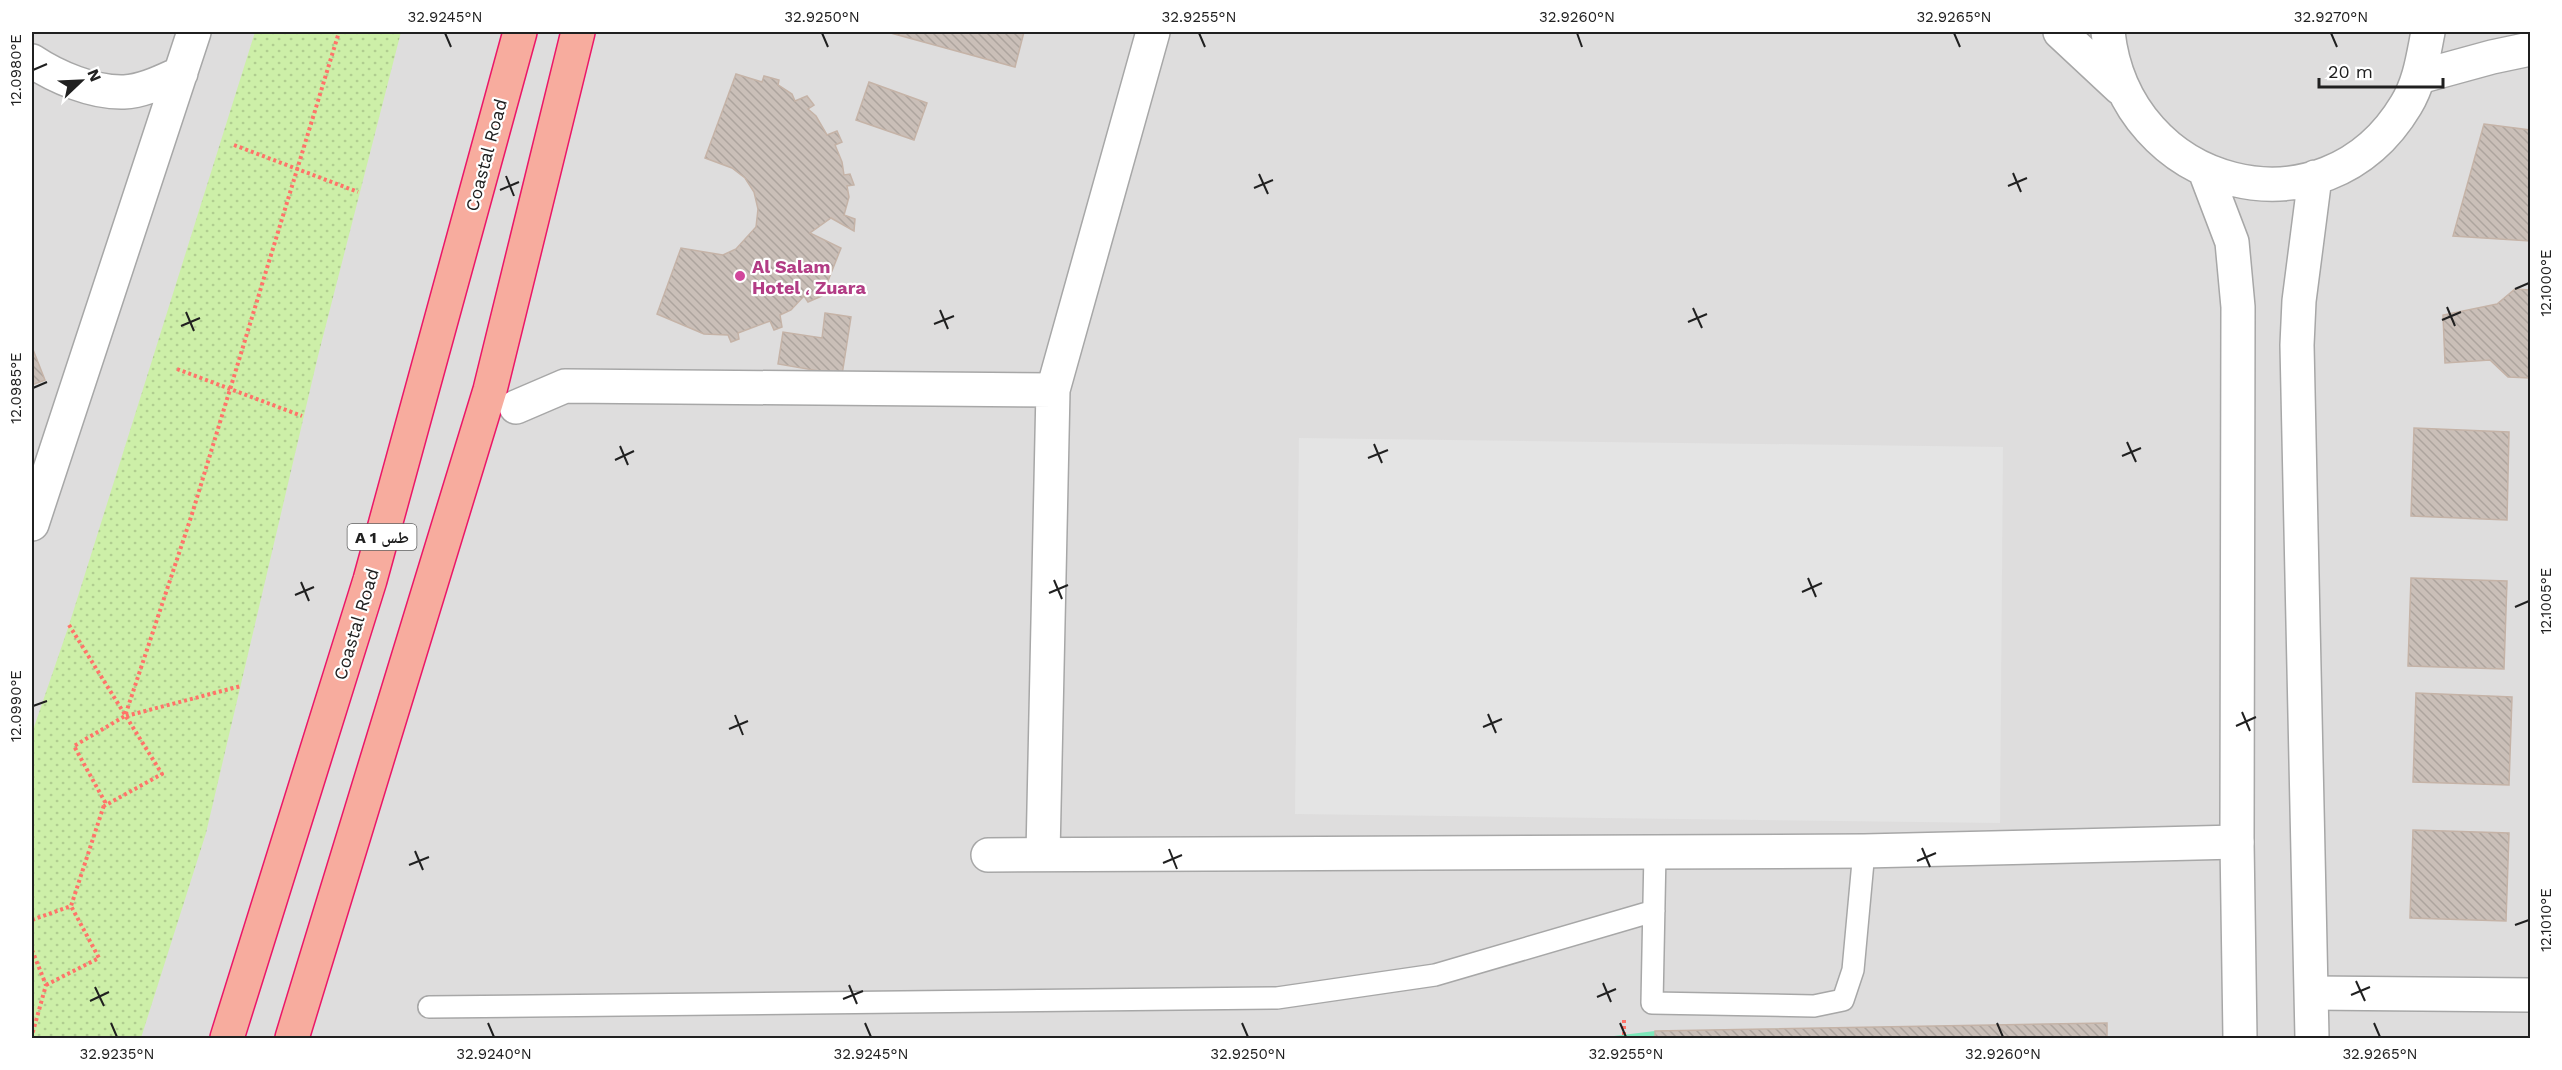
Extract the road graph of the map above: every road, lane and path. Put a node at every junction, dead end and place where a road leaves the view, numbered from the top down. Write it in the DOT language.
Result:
graph roads {
  1 [pos="194,32"];
  2 [pos="339,32"];
  3 [pos="520,32"];
  4 [pos="578,32"];
  5 [pos="1153,32"];
  6 [pos="2060,32"];
  7 [pos="2108,32"];
  8 [pos="2428,32"];
  9 [pos="2530,49"];
  10 [pos="32,61"];
  11 [pos="181,73"];
  12 [pos="2419,77"];
  13 [pos="2122,90"];
  14 [pos="234,145"];
  15 [pos="297,169"];
  16 [pos="2205,171"];
  17 [pos="2315,177"];
  18 [pos="358,192"];
  19 [pos="177,369"];
  20 [pos="230,390"];
  21 [pos="1053,390"];
  22 [pos="516,407"];
  23 [pos="302,416"];
  24 [pos="33,515"];
  25 [pos="69,625"];
  26 [pos="241,686"];
  27 [pos="125,716"];
  28 [pos="103,806"];
  29 [pos="2237,842"];
  30 [pos="1864,851"];
  31 [pos="1655,852"];
  32 [pos="1042,854"];
  33 [pos="988,855"];
  34 [pos="71,906"];
  35 [pos="1654,911"];
  36 [pos="32,920"];
  37 [pos="32,950"];
  38 [pos="46,985"];
  39 [pos="2312,993"];
  40 [pos="2530,995"];
  41 [pos="429,1007"];
  42 [pos="32,1035"];
  43 [pos="227,1038"];
  44 [pos="292,1038"];
  45 [pos="2240,1038"];
  46 [pos="2312,1038"];
  1 -- 11 [label="street"];
  2 -- 15 [label="path"];
  3 -- 43 [label="highway, Coastal Road / A 1 طس"];
  4 -- 44 [label="highway, A 1 طس"];
  5 -- 21 [label="street"];
  6 -- 13 [label="street"];
  7 -- 13 [label="street"];
  8 -- 12 [label="street"];
  9 -- 12 [label="street"];
  10 -- 11 [label="street"];
  11 -- 24 [label="street"];
  12 -- 17 [label="street"];
  13 -- 16 [label="street"];
  14 -- 15 [label="path"];
  15 -- 18 [label="path"];
  15 -- 20 [label="path"];
  16 -- 17 [label="street"];
  16 -- 29 [label="street"];
  17 -- 39 [label="street"];
  19 -- 20 [label="path"];
  20 -- 23 [label="path"];
  20 -- 27 [label="path"];
  21 -- 22 [label="street"];
  21 -- 32 [label="street"];
  25 -- 27 [label="path"];
  26 -- 27 [label="path"];
  27 -- 28 [label="path"];
  27 -- 28 [label="path"];
  28 -- 34 [label="path"];
  29 -- 30 [label="street"];
  29 -- 45 [label="street"];
  30 -- 31 [label="street"];
  30 -- 35 [label="lane"];
  31 -- 32 [label="street"];
  31 -- 35 [label="lane"];
  32 -- 33 [label="street"];
  34 -- 36 [label="path"];
  34 -- 38 [label="path"];
  35 -- 41 [label="lane"];
  37 -- 38 [label="path"];
  38 -- 42 [label="path"];
  39 -- 40 [label="street"];
  39 -- 46 [label="street"];
}
